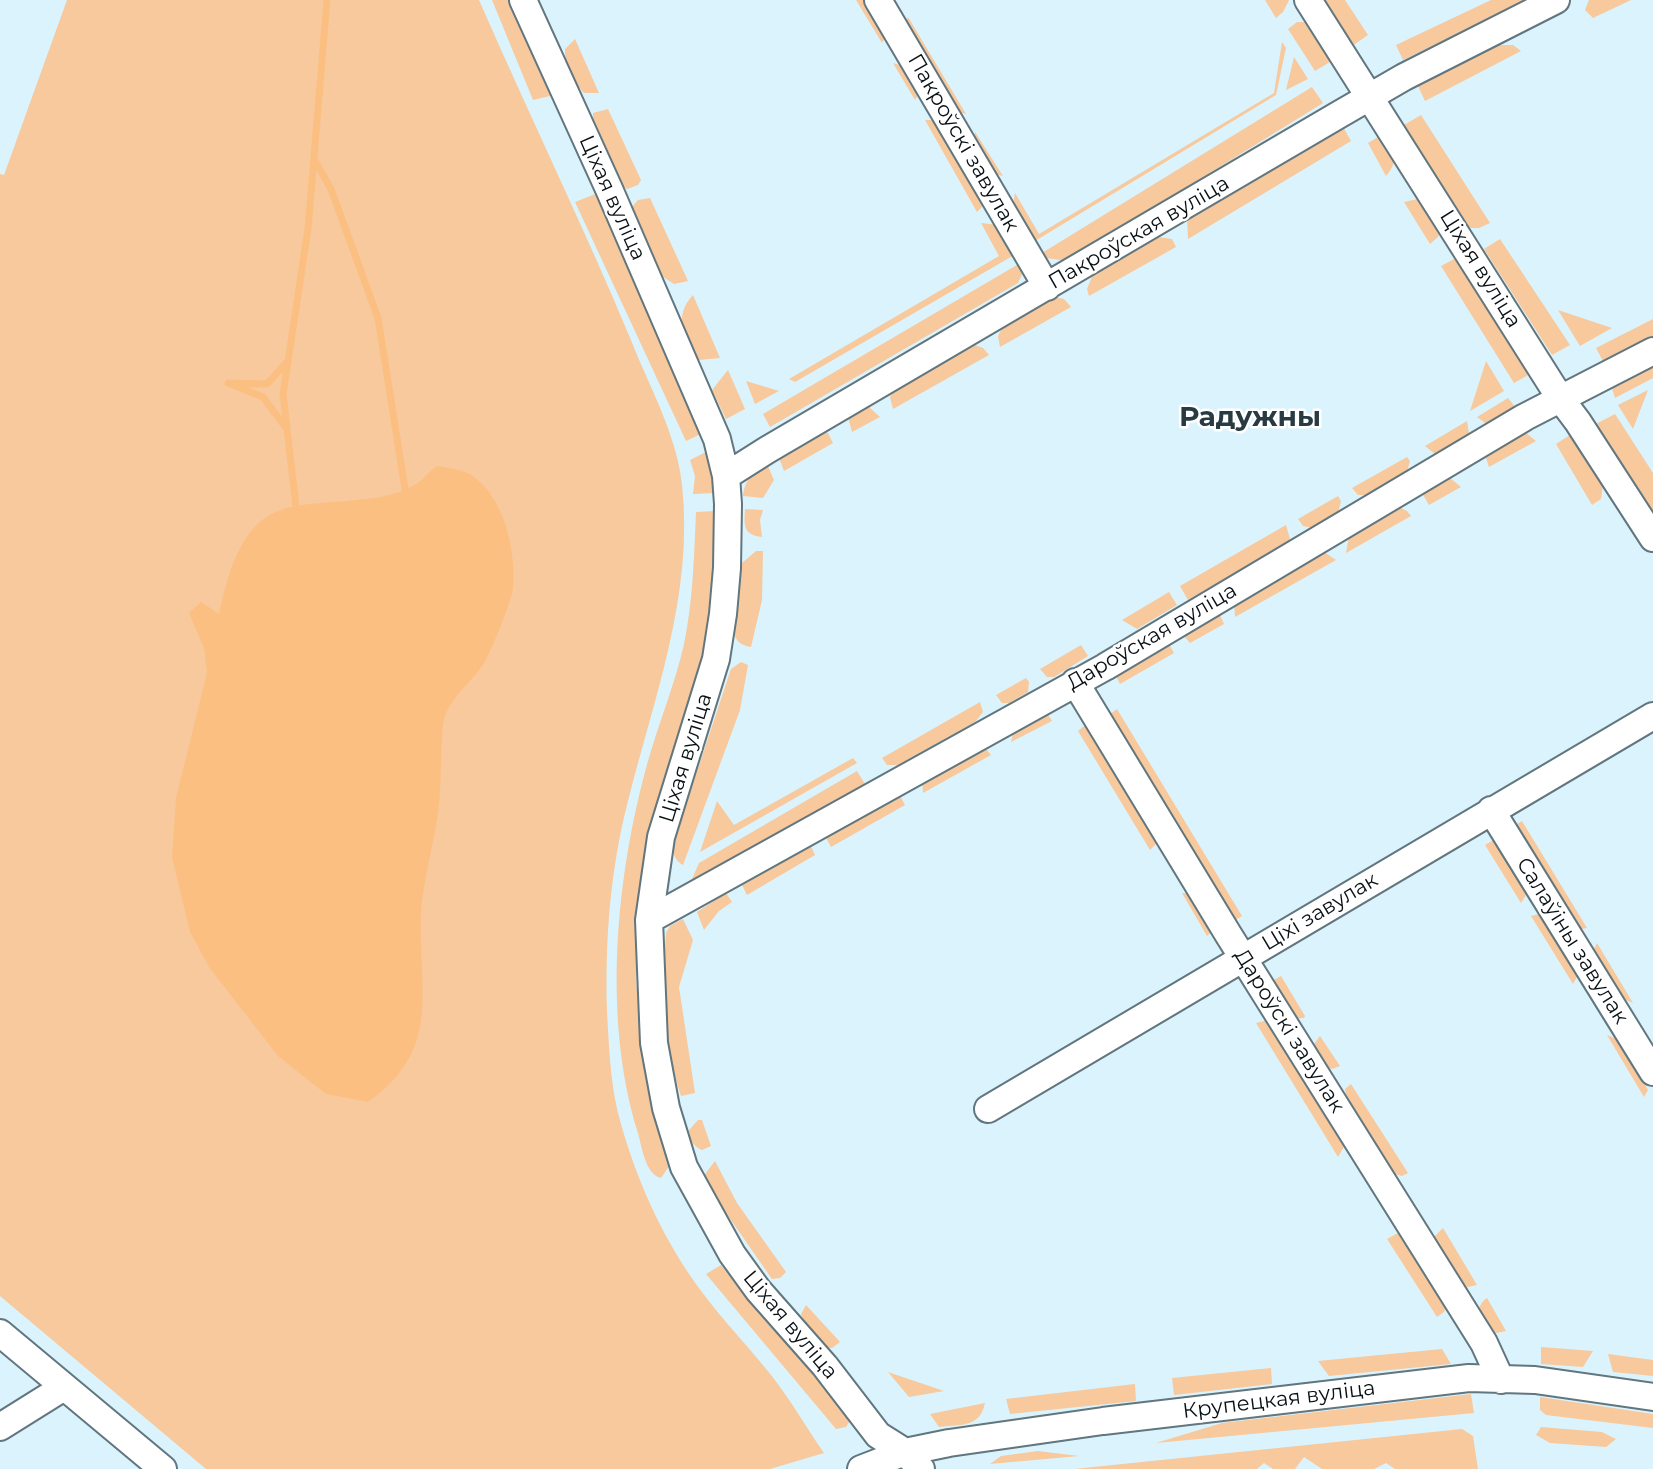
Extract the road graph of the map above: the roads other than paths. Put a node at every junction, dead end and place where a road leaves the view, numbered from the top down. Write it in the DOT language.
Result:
graph roads {
  1 [pos="523,0"];
  2 [pos="878,0"];
  3 [pos="1308,0"];
  4 [pos="1556,0"];
  5 [pos="1370,97"];
  6 [pos="1047,287"];
  7 [pos="1653,351"];
  8 [pos="1560,398"];
  9 [pos="726,476"];
  10 [pos="1653,538"];
  11 [pos="1075,682"];
  12 [pos="1653,716"];
  13 [pos="1491,810"];
  14 [pos="649,920"];
  15 [pos="1243,957"];
  16 [pos="1653,1072"];
  17 [pos="988,1109"];
  18 [pos="0,1333"];
  19 [pos="1501,1380"];
  20 [pos="64,1387"];
  21 [pos="1653,1397"];
  22 [pos="0,1427"];
  23 [pos="913,1461"];
  24 [pos="163,1469"];
  25 [pos="861,1469"];
  1 -- 9 [label="street, Ціхая вуліца"];
  2 -- 6 [label="street, Пакроўскі завулак"];
  3 -- 5 [label="street, Ціхая вуліца"];
  4 -- 5 [label="street, Пакроўская вуліца"];
  5 -- 6 [label="street, Пакроўская вуліца"];
  5 -- 8 [label="street, Ціхая вуліца"];
  6 -- 9 [label="street, Пакроўская вуліца"];
  7 -- 8 [label="street, Дароўская вуліца"];
  8 -- 10 [label="street, Ціхая вуліца"];
  8 -- 11 [label="street, Дароўская вуліца"];
  9 -- 14 [label="street, Ціхая вуліца"];
  11 -- 14 [label="street, Дароўская вуліца"];
  11 -- 15 [label="street, Дароўскі завулак"];
  12 -- 13 [label="street, Ціхі завулак"];
  13 -- 15 [label="street, Ціхі завулак"];
  13 -- 16 [label="street, Салаўіны завулак"];
  14 -- 23 [label="street, Ціхая вуліца"];
  15 -- 17 [label="street, Ціхі завулак"];
  15 -- 19 [label="street, Дароўскі завулак"];
  18 -- 20 [label="street"];
  19 -- 21 [label="street, Крупецкая вуліца"];
  19 -- 23 [label="street, Крупецкая вуліца"];
  20 -- 22 [label="street"];
  20 -- 24 [label="street"];
  23 -- 25 [label="street, Крупецкая вуліца"];
}
